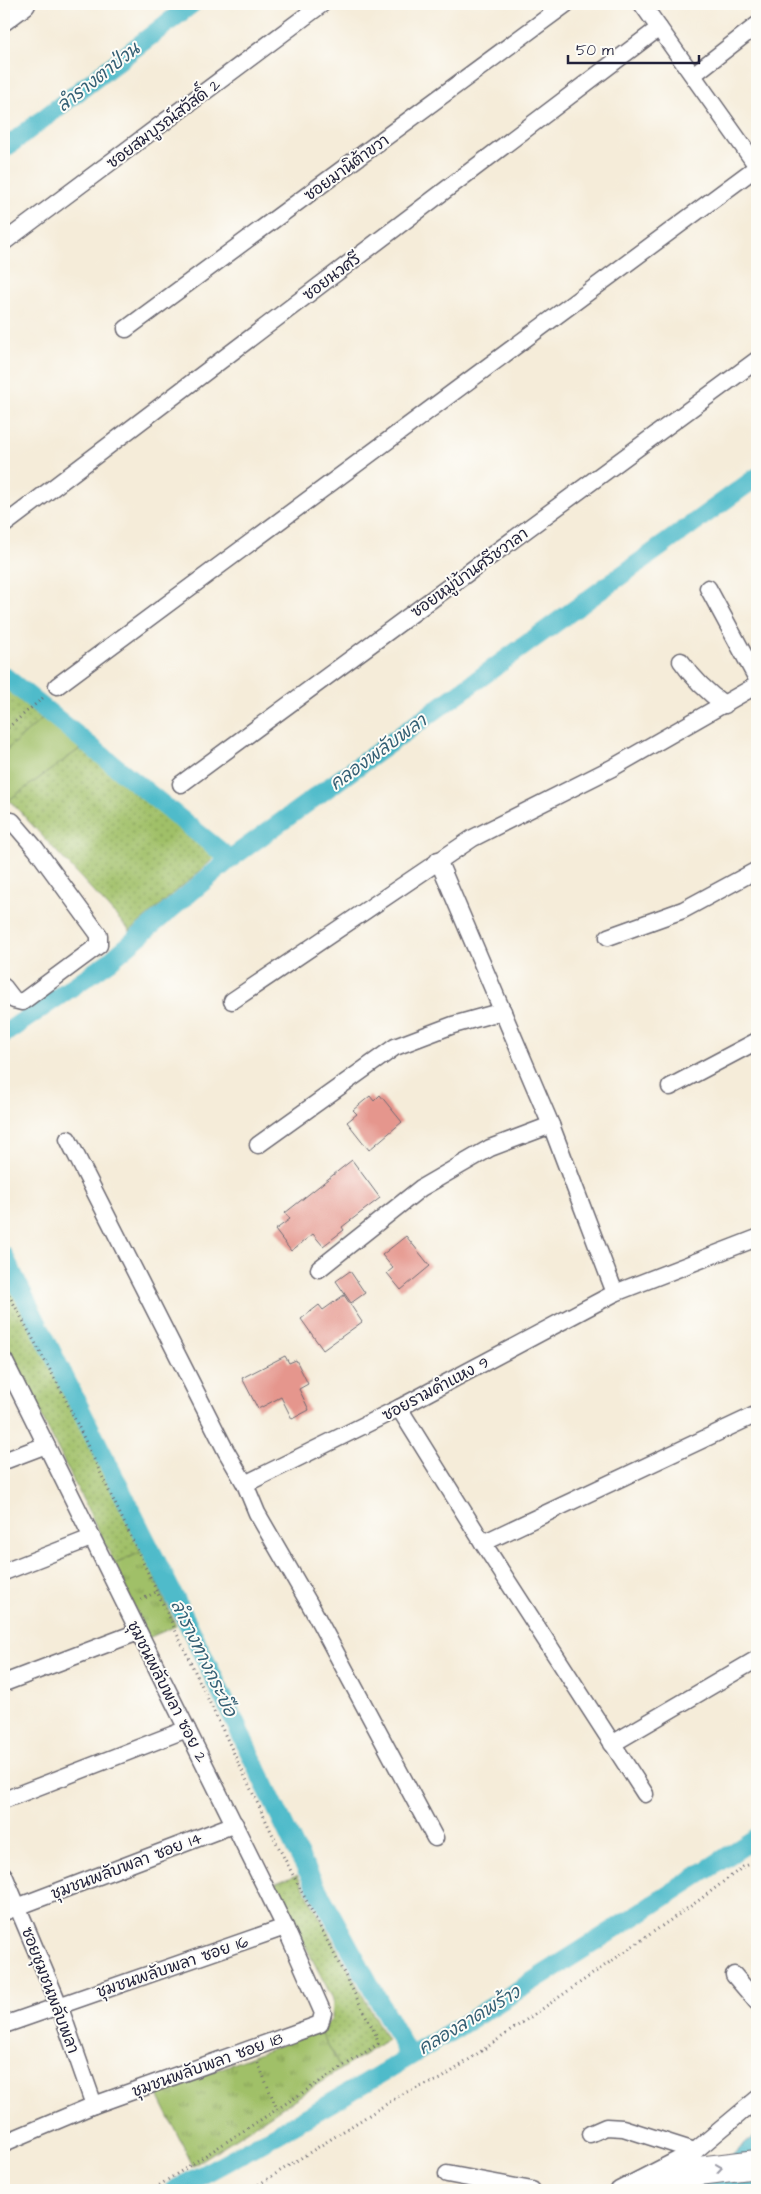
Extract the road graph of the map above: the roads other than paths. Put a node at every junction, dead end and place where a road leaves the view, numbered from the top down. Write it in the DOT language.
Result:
graph roads {
  1 [pos="24,4"];
  2 [pos="322,4"];
  3 [pos="566,4"];
  4 [pos="642,4"];
  5 [pos="4,18"];
  6 [pos="757,25"];
  7 [pos="659,28"];
  8 [pos="693,75"];
  9 [pos="757,166"];
  10 [pos="4,242"];
  11 [pos="126,329"];
  12 [pos="757,360"];
  13 [pos="4,525"];
  14 [pos="708,588"];
  15 [pos="681,661"];
  16 [pos="757,679"];
  17 [pos="57,686"];
  18 [pos="757,686"];
  19 [pos="726,705"];
  20 [pos="181,784"];
  21 [pos="7,820"];
  22 [pos="438,860"];
  23 [pos="757,870"];
  24 [pos="608,936"];
  25 [pos="4,987"];
  26 [pos="232,1001"];
  27 [pos="503,1011"];
  28 [pos="757,1041"];
  29 [pos="670,1087"];
  30 [pos="551,1125"];
  31 [pos="68,1139"];
  32 [pos="258,1145"];
  33 [pos="757,1238"];
  34 [pos="319,1268"];
  35 [pos="615,1293"];
  36 [pos="4,1360"];
  37 [pos="399,1408"];
  38 [pos="757,1414"];
  39 [pos="46,1445"];
  40 [pos="4,1461"];
  41 [pos="245,1484"];
  42 [pos="91,1538"];
  43 [pos="483,1543"];
  44 [pos="4,1572"];
  45 [pos="138,1632"];
  46 [pos="757,1660"];
  47 [pos="4,1683"];
  48 [pos="187,1729"];
  49 [pos="612,1744"];
  50 [pos="645,1794"];
  51 [pos="4,1800"];
  52 [pos="235,1824"];
  53 [pos="435,1838"];
  54 [pos="4,1875"];
  55 [pos="11,1910"];
  56 [pos="285,1927"];
  57 [pos="734,1975"];
  58 [pos="757,2002"];
  59 [pos="59,2005"];
  60 [pos="320,2024"];
  61 [pos="4,2025"];
  62 [pos="757,2099"];
  63 [pos="94,2105"];
  64 [pos="590,2134"];
  65 [pos="4,2143"];
  66 [pos="695,2151"];
  67 [pos="757,2164"];
  68 [pos="447,2174"];
  69 [pos="532,2190"];
  70 [pos="620,2190"];
  71 [pos="639,2190"];
  1 -- 5 [label="street"];
  2 -- 10 [label="street, ซอยสมบูรณ์สวัสดิ์ 2"];
  3 -- 11 [label="street, ซอยมานิต้าขวา"];
  4 -- 7 [label="street"];
  6 -- 8 [label="street"];
  7 -- 8 [label="street"];
  7 -- 13 [label="street, ซอยนวศรี"];
  8 -- 9 [label="street"];
  9 -- 17 [label="street"];
  12 -- 20 [label="street, ซอยหมู่บ้านศรีชวาลา"];
  14 -- 16 [label="street"];
  15 -- 19 [label="street"];
  18 -- 19 [label="street"];
  19 -- 22 [label="street"];
  21 -- 25 [label="street"];
  22 -- 26 [label="street"];
  22 -- 27 [label="street"];
  23 -- 24 [label="street"];
  27 -- 30 [label="street"];
  27 -- 32 [label="street"];
  28 -- 29 [label="street"];
  30 -- 34 [label="street"];
  30 -- 35 [label="street"];
  31 -- 41 [label="street"];
  33 -- 35 [label="street, ซอยรามคำแหง 9"];
  35 -- 37 [label="street, ซอยรามคำแหง 9"];
  36 -- 39 [label="street, ชุมชนพลับพลา ซอย 2"];
  37 -- 41 [label="street, ซอยรามคำแหง 9"];
  37 -- 43 [label="street"];
  38 -- 43 [label="street"];
  39 -- 40 [label="street"];
  39 -- 42 [label="street, ชุมชนพลับพลา ซอย 2"];
  41 -- 53 [label="street"];
  42 -- 44 [label="street"];
  42 -- 45 [label="street, ชุมชนพลับพลา ซอย 2"];
  43 -- 49 [label="street"];
  45 -- 47 [label="street"];
  45 -- 48 [label="street, ชุมชนพลับพลา ซอย 2"];
  46 -- 49 [label="street"];
  48 -- 51 [label="street"];
  48 -- 52 [label="street, ชุมชนพลับพลา ซอย 2"];
  49 -- 50 [label="street"];
  52 -- 55 [label="street, ชุมชนพลับพลา ซอย 14"];
  52 -- 56 [label="street, ชุมชนพลับพลา ซอย 2"];
  54 -- 55 [label="street, ซอยชุมชนพลับพลา"];
  55 -- 59 [label="street, ซอยชุมชนพลับพลา"];
  56 -- 59 [label="street, ชุมชนพลับพลา ซอย 16"];
  56 -- 60 [label="street, ชุมชนพลับพลา ซอย 2"];
  57 -- 58 [label="street"];
  59 -- 61 [label="street, ชุมชนพลับพลา ซอย 16"];
  59 -- 63 [label="street, ซอยชุมชนพลับพลา"];
  60 -- 63 [label="street, ชุมชนพลับพลา ซอย 18"];
  62 -- 66 [label="street"];
  63 -- 65 [label="street, ชุมชนพลับพลา ซอย 18"];
  64 -- 66 [label="street"];
  66 -- 70 [label="street"];
  71 -- 67 [label="highway, one-way"];
  68 -- 69 [label="street"];
}
